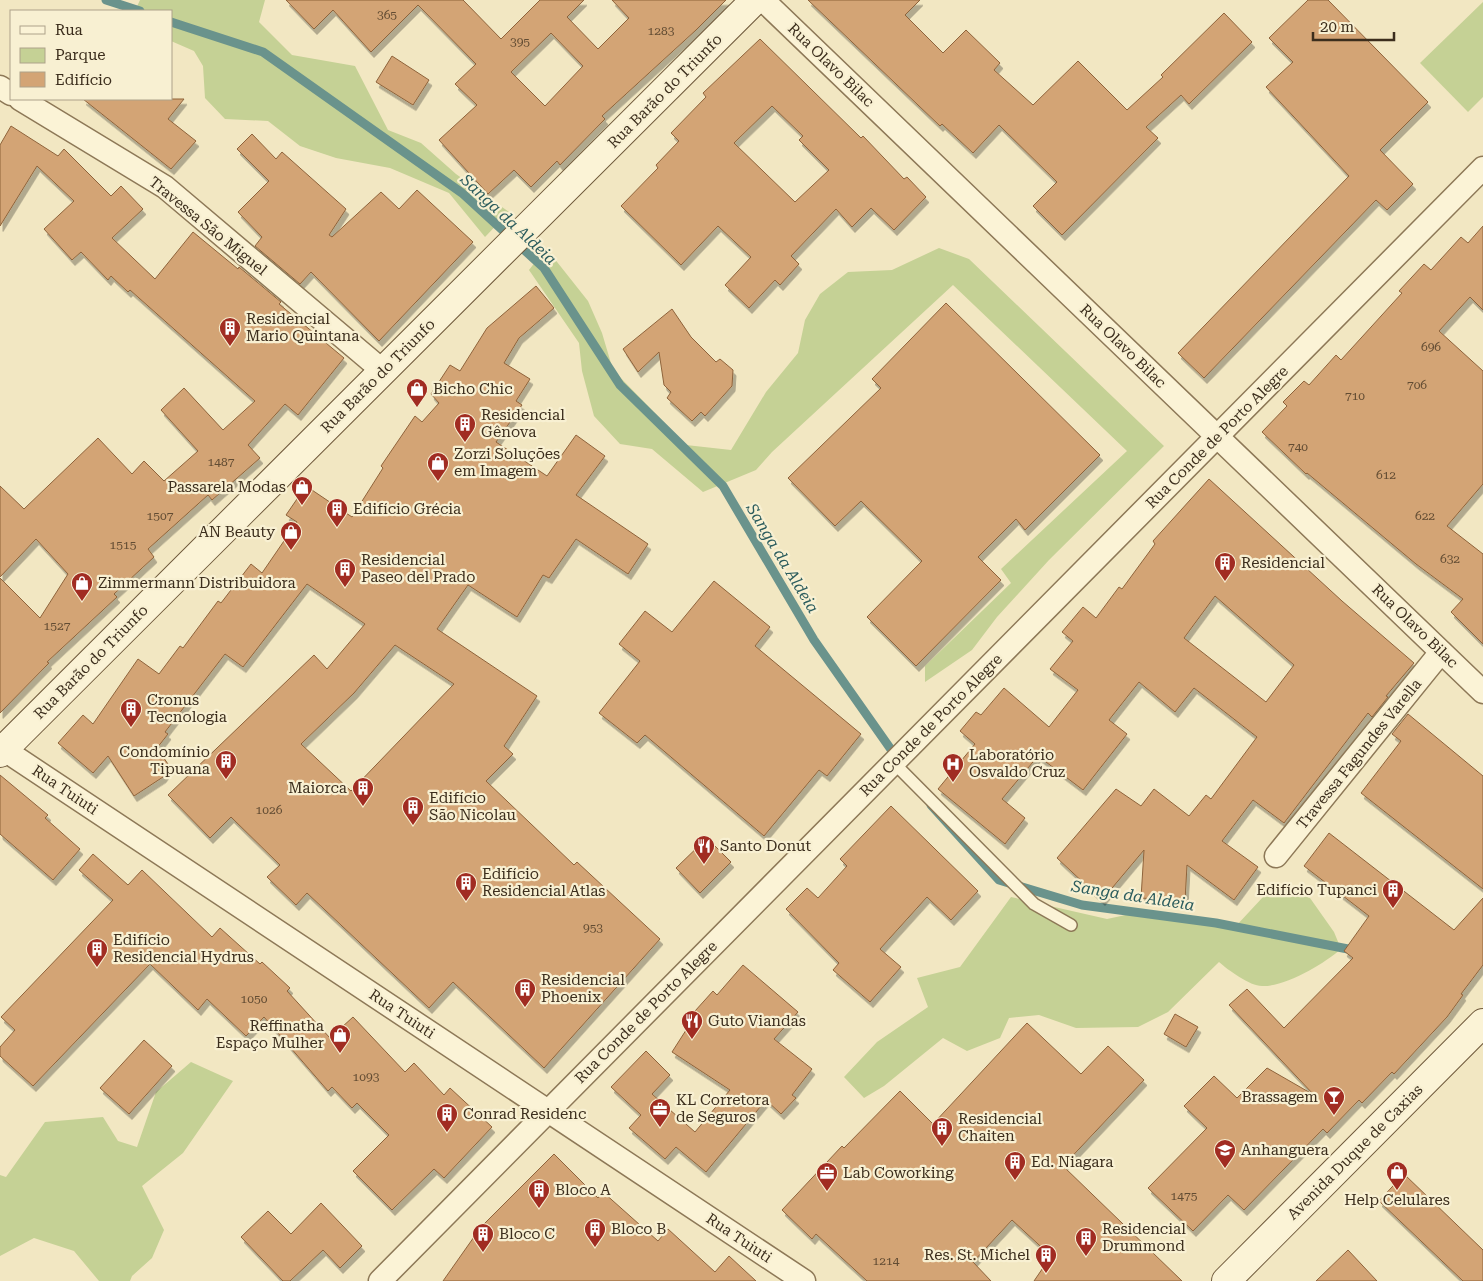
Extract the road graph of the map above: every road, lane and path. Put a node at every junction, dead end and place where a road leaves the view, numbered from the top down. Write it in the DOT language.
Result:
graph roads {
  1 [pos="756,0"];
  2 [pos="763,0"];
  3 [pos="22,100"];
  4 [pos="1483,168"];
  5 [pos="383,371"];
  6 [pos="1217,436"];
  7 [pos="1441,652"];
  8 [pos="1483,692"];
  9 [pos="1,750"];
  10 [pos="894,763"];
  11 [pos="1276,856"];
  12 [pos="1071,925"];
  13 [pos="1483,1023"];
  14 [pos="548,1111"];
  15 [pos="380,1281"];
  16 [pos="804,1281"];
  17 [pos="1226,1281"];
  1 -- 5 [label="street, Rua Barão do Triunfo"];
  2 -- 6 [label="street, Rua Olavo Bilac"];
  3 -- 5 [label="street, Travessa São Miguel"];
  4 -- 6 [label="street, Rua Conde de Porto Alegre"];
  5 -- 9 [label="street, Rua Barão do Triunfo"];
  6 -- 7 [label="street, Rua Olavo Bilac"];
  6 -- 10 [label="street, Rua Conde de Porto Alegre"];
  7 -- 8 [label="street, Rua Olavo Bilac"];
  7 -- 11 [label="street, Travessa Fagundes Varella"];
  9 -- 14 [label="street, Rua Tuiuti"];
  10 -- 12 [label="lane"];
  10 -- 14 [label="street, Rua Conde de Porto Alegre"];
  13 -- 17 [label="street, Avenida Duque de Caxias"];
  14 -- 15 [label="street, Rua Conde de Porto Alegre"];
  14 -- 16 [label="street, Rua Tuiuti"];
}
